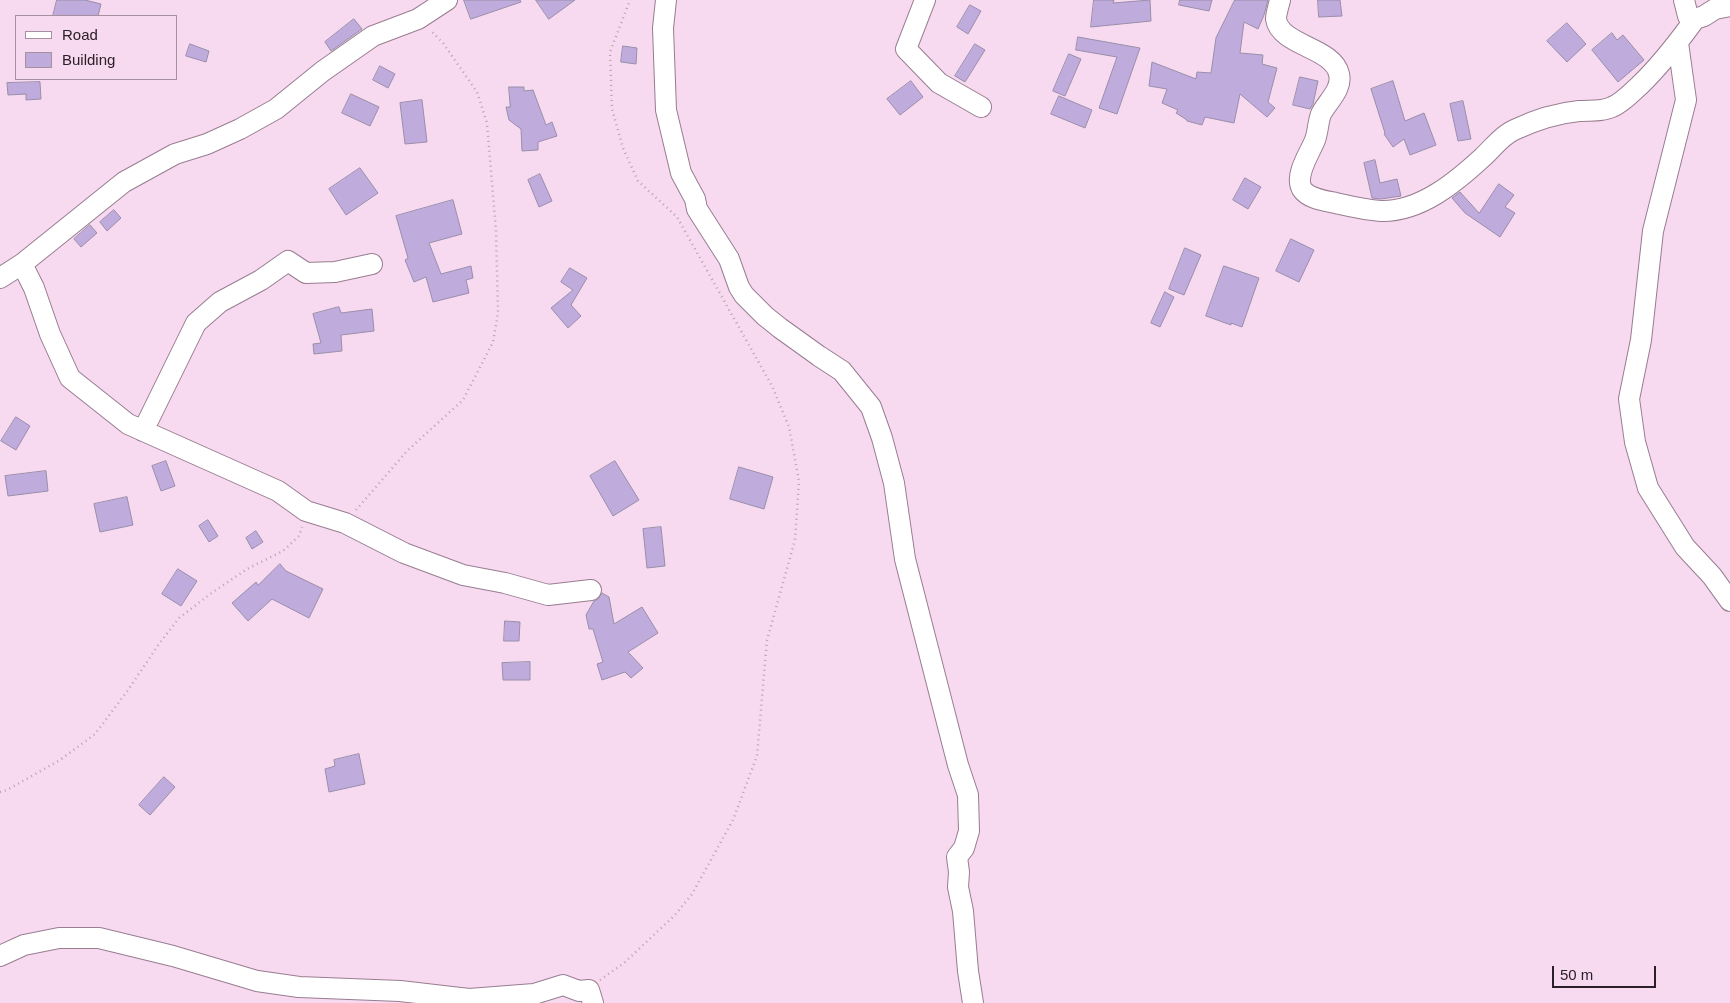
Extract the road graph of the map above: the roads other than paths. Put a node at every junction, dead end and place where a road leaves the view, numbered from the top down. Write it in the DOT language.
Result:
graph roads {
  1 [pos="447,0"];
  2 [pos="666,0"];
  3 [pos="926,0"];
  4 [pos="1280,0"];
  5 [pos="1684,0"];
  6 [pos="1730,6"];
  7 [pos="1695,20"];
  8 [pos="1678,43"];
  9 [pos="981,107"];
  10 [pos="22,264"];
  11 [pos="372,264"];
  12 [pos="0,278"];
  13 [pos="143,431"];
  14 [pos="592,590"];
  15 [pos="1730,601"];
  16 [pos="0,956"];
  17 [pos="586,997"];
  18 [pos="973,1003"];
  1 -- 10 [label="street"];
  2 -- 18 [label="street"];
  3 -- 9 [label="street"];
  4 -- 8 [label="street"];
  5 -- 7 [label="street"];
  6 -- 7 [label="street"];
  7 -- 8 [label="street"];
  8 -- 15 [label="street"];
  10 -- 12 [label="street"];
  10 -- 13 [label="street"];
  11 -- 13 [label="street"];
  13 -- 14 [label="street"];
  16 -- 17 [label="street"];
}
